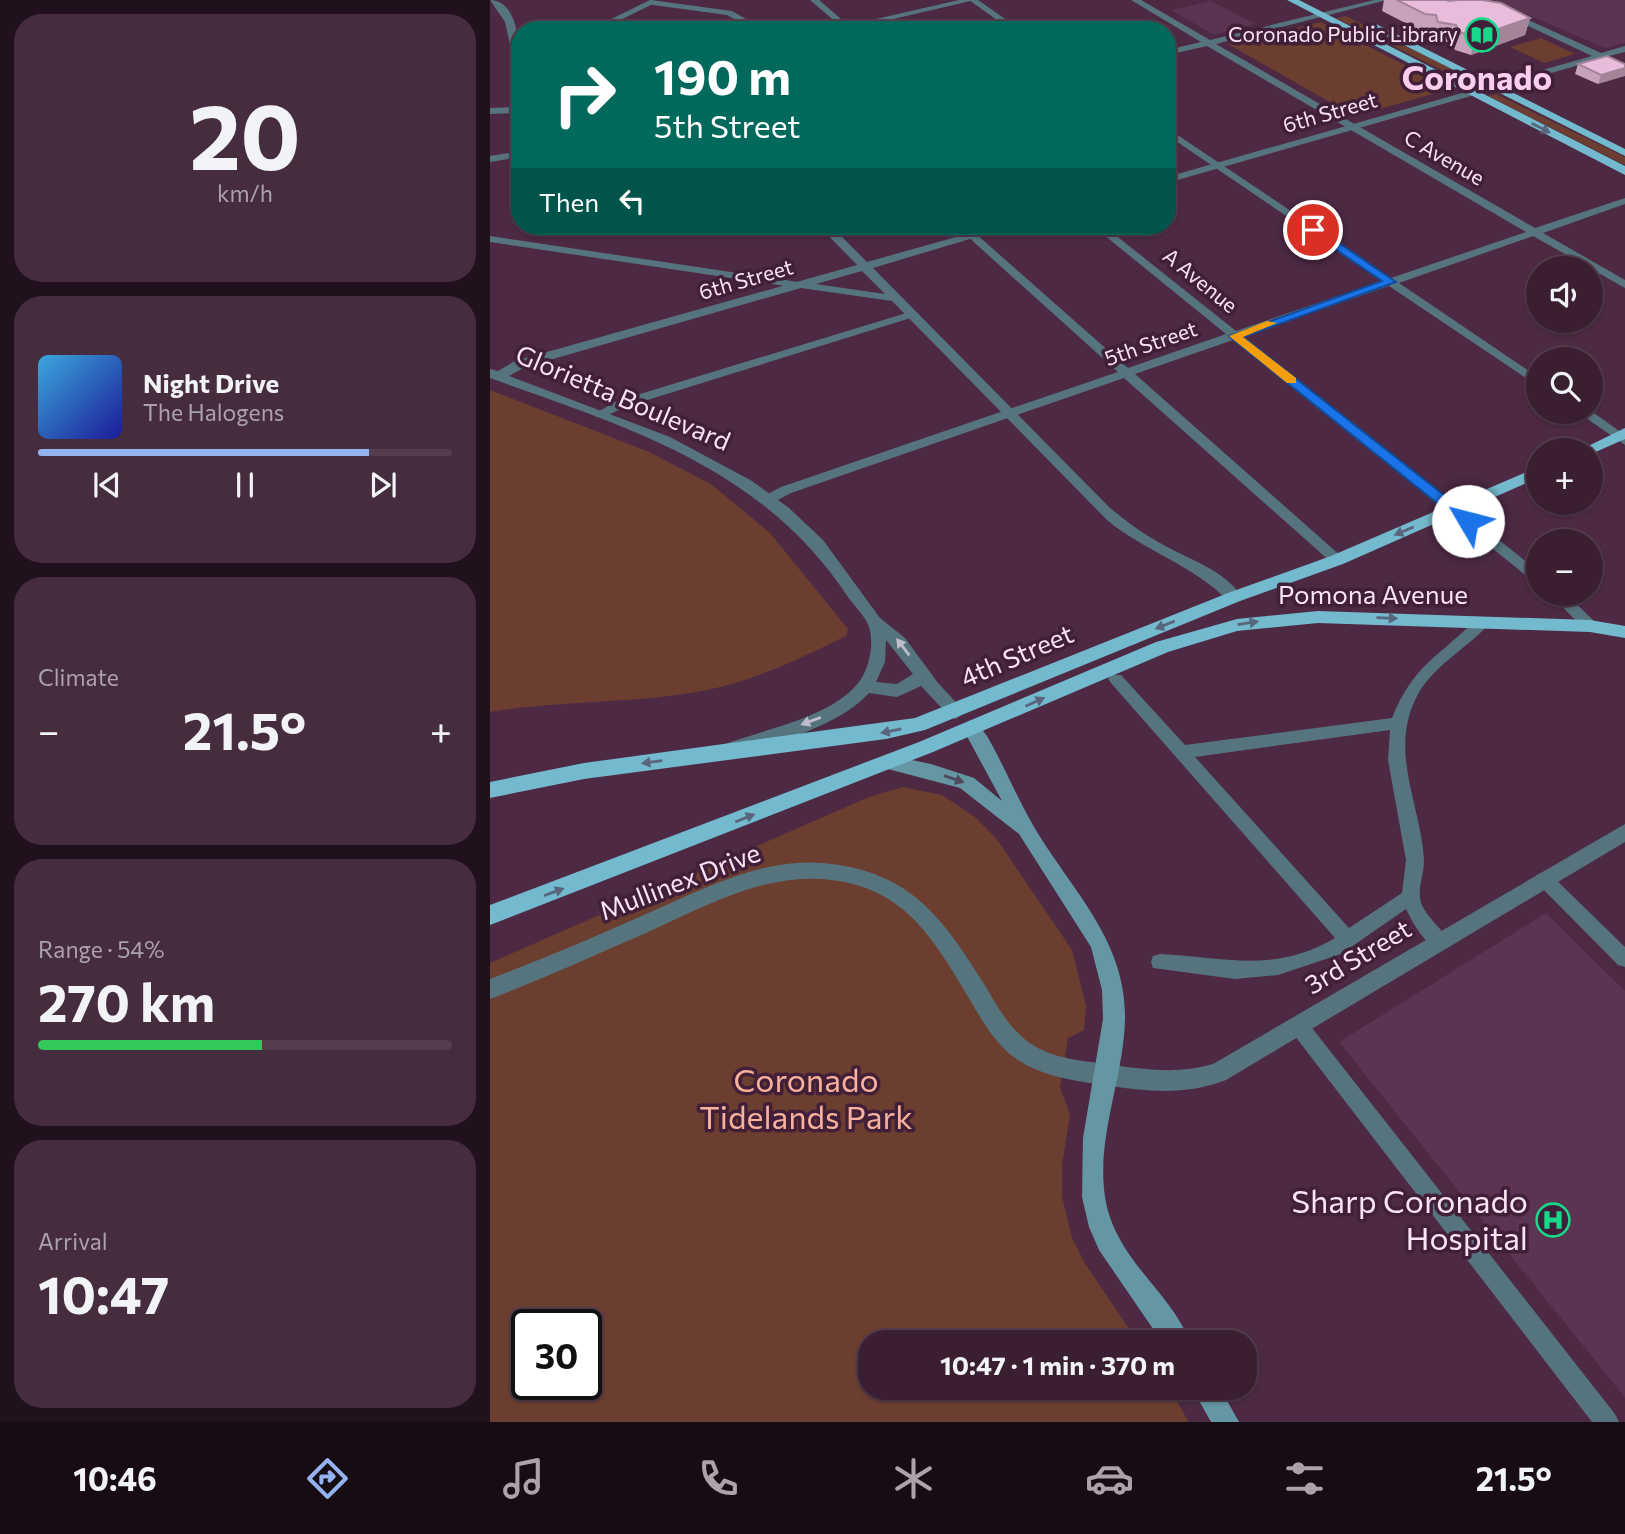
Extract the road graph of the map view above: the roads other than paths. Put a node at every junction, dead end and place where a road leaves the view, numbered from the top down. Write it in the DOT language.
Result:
graph roads {
  1 [pos="491,0"];
  2 [pos="814,0"];
  3 [pos="972,0"];
  4 [pos="1135,0"];
  5 [pos="1293,0"];
  6 [pos="1320,0"];
  7 [pos="1383,0"];
  8 [pos="1477,0"];
  9 [pos="654,1"];
  10 [pos="1341,10"];
  11 [pos="1321,15"];
  12 [pos="512,21"];
  13 [pos="612,21"];
  14 [pos="747,21"];
  15 [pos="840,21"];
  16 [pos="879,21"];
  17 [pos="1004,21"];
  18 [pos="1171,21"];
  19 [pos="1176,24"];
  20 [pos="1209,43"];
  21 [pos="1625,49"];
  22 [pos="1176,51"];
  23 [pos="1601,56"];
  24 [pos="1625,67"];
  25 [pos="1493,87"];
  26 [pos="1473,92"];
  27 [pos="511,110"];
  28 [pos="490,111"];
  29 [pos="1353,127"];
  30 [pos="1176,137"];
  31 [pos="1625,153"];
  32 [pos="511,156"];
  33 [pos="490,159"];
  34 [pos="1218,165"];
  35 [pos="1625,171"];
  36 [pos="1176,177"];
  37 [pos="1625,201"];
  38 [pos="1534,232"];
  39 [pos="834,235"];
  40 [pos="976,235"];
  41 [pos="1109,235"];
  42 [pos="972,236"];
  43 [pos="490,240"];
  44 [pos="865,266"];
  45 [pos="1390,282"];
  46 [pos="798,285"];
  47 [pos="1625,285"];
  48 [pos="894,297"];
  49 [pos="913,314"];
  50 [pos="1235,336"];
  51 [pos="1127,373"];
  52 [pos="494,374"];
  53 [pos="1526,374"];
  54 [pos="600,414"];
  55 [pos="1009,414"];
  56 [pos="1602,424"];
  57 [pos="1623,437"];
  58 [pos="1603,444"];
  59 [pos="1526,477"];
  60 [pos="771,498"];
  61 [pos="1452,511"];
  62 [pos="1337,560"];
  63 [pos="1526,569"];
  64 [pos="1234,597"];
  65 [pos="1569,606"];
  66 [pos="1482,622"];
  67 [pos="877,625"];
  68 [pos="1590,626"];
  69 [pos="1625,632"];
  70 [pos="923,675"];
  71 [pos="1116,679"];
  72 [pos="867,685"];
  73 [pos="956,712"];
  74 [pos="1397,723"];
  75 [pos="972,729"];
  76 [pos="1183,752"];
  77 [pos="720,753"];
  78 [pos="888,762"];
  79 [pos="490,790"];
  80 [pos="1625,832"];
  81 [pos="1028,834"];
  82 [pos="1544,880"];
  83 [pos="1410,898"];
  84 [pos="490,915"];
  85 [pos="1348,940"];
  86 [pos="1440,942"];
  87 [pos="1625,959"];
  88 [pos="1160,962"];
  89 [pos="490,989"];
  90 [pos="1298,1025"];
  91 [pos="1106,1075"];
  92 [pos="1169,1330"];
  93 [pos="1212,1400"];
  94 [pos="1226,1422"];
  95 [pos="1607,1422"];
  1 -- 12 [label="street"];
  2 -- 15 [label="street"];
  3 -- 16 [label="street"];
  3 -- 17 [label="street"];
  4 -- 18 [label="street, C Avenue"];
  5 -- 11 [label="highway"];
  6 -- 10 [label="highway"];
  7 -- 10 [label="street"];
  8 -- 23 [label="street"];
  9 -- 13 [label="street"];
  9 -- 14 [label="street"];
  10 -- 11 [label="street"];
  10 -- 25 [label="highway"];
  11 -- 20 [label="street"];
  11 -- 26 [label="highway"];
  19 -- 20 [label="street, C Avenue"];
  20 -- 22 [label="street"];
  20 -- 29 [label="street, C Avenue"];
  21 -- 23 [label="street, 6th Street"];
  23 -- 24 [label="street"];
  23 -- 25 [label="street, 6th Street"];
  25 -- 26 [label="street, 6th Street"];
  25 -- 31 [label="highway"];
  26 -- 29 [label="street, 6th Street"];
  26 -- 35 [label="highway, one-way"];
  27 -- 28 [label="street"];
  29 -- 34 [label="street, 6th Street"];
  29 -- 38 [label="street, C Avenue"];
  30 -- 34 [label="street"];
  32 -- 33 [label="street"];
  34 -- 36 [label="street, 6th Street"];
  34 -- 45 [label="street"];
  37 -- 38 [label="street, 5th Street"];
  38 -- 45 [label="street, 5th Street"];
  38 -- 47 [label="street, C Avenue"];
  39 -- 44 [label="street"];
  40 -- 42 [label="street, 6th Street"];
  41 -- 50 [label="street, A Avenue"];
  42 -- 44 [label="street, 6th Street"];
  42 -- 51 [label="street"];
  43 -- 46 [label="street"];
  44 -- 46 [label="street, 6th Street"];
  44 -- 48 [label="street"];
  45 -- 50 [label="street, 5th Street"];
  45 -- 53 [label="street"];
  46 -- 48 [label="street"];
  46 -- 52 [label="street, 6th Street"];
  48 -- 49 [label="street"];
  49 -- 54 [label="street"];
  49 -- 55 [label="street"];
  50 -- 51 [label="street, 5th Street"];
  50 -- 61 [label="street, A Avenue"];
  51 -- 55 [label="street, 5th Street"];
  51 -- 62 [label="street"];
  52 -- 54 [label="street, Glorietta Boulevard"];
  54 -- 60 [label="street, Glorietta Boulevard"];
  55 -- 60 [label="street, 5th Street"];
  55 -- 64 [label="street"];
  56 -- 57 [label="street"];
  57 -- 58 [label="highway"];
  59 -- 61 [label="highway, 4th Street"];
  60 -- 67 [label="street, Glorietta Boulevard"];
  61 -- 62 [label="highway, 4th Street, one-way"];
  61 -- 63 [label="street, A Avenue"];
  62 -- 64 [label="highway, 4th Street"];
  64 -- 73 [label="highway, 4th Street, one-way"];
  65 -- 68 [label="street"];
  66 -- 68 [label="highway, Pomona Avenue"];
  66 -- 74 [label="street"];
  75 -- 66 [label="highway, Pomona Avenue, one-way"];
  70 -- 67 [label="street, Glorietta Boulevard, one-way"];
  67 -- 72 [label="street"];
  68 -- 69 [label="highway, Pomona Avenue"];
  70 -- 72 [label="street"];
  70 -- 73 [label="street, Glorietta Boulevard"];
  71 -- 76 [label="street"];
  72 -- 77 [label="street, one-way"];
  73 -- 77 [label="highway, 4th Street, one-way"];
  74 -- 76 [label="street"];
  74 -- 83 [label="street"];
  75 -- 78 [label="highway, 4th Street"];
  75 -- 81 [label="main road"];
  76 -- 85 [label="street"];
  77 -- 79 [label="highway, 4th Street, one-way"];
  78 -- 81 [label="main road, one-way"];
  84 -- 78 [label="highway, 4th Street, one-way"];
  80 -- 82 [label="street, 3rd Street"];
  81 -- 91 [label="main road"];
  82 -- 86 [label="street, 3rd Street"];
  82 -- 87 [label="street"];
  83 -- 85 [label="street"];
  83 -- 86 [label="street"];
  85 -- 88 [label="street"];
  86 -- 90 [label="street, 3rd Street"];
  89 -- 91 [label="street, Mullinex Drive"];
  90 -- 91 [label="street, 3rd Street"];
  90 -- 95 [label="street"];
  91 -- 92 [label="main road"];
  93 -- 94 [label="main road"];
}
